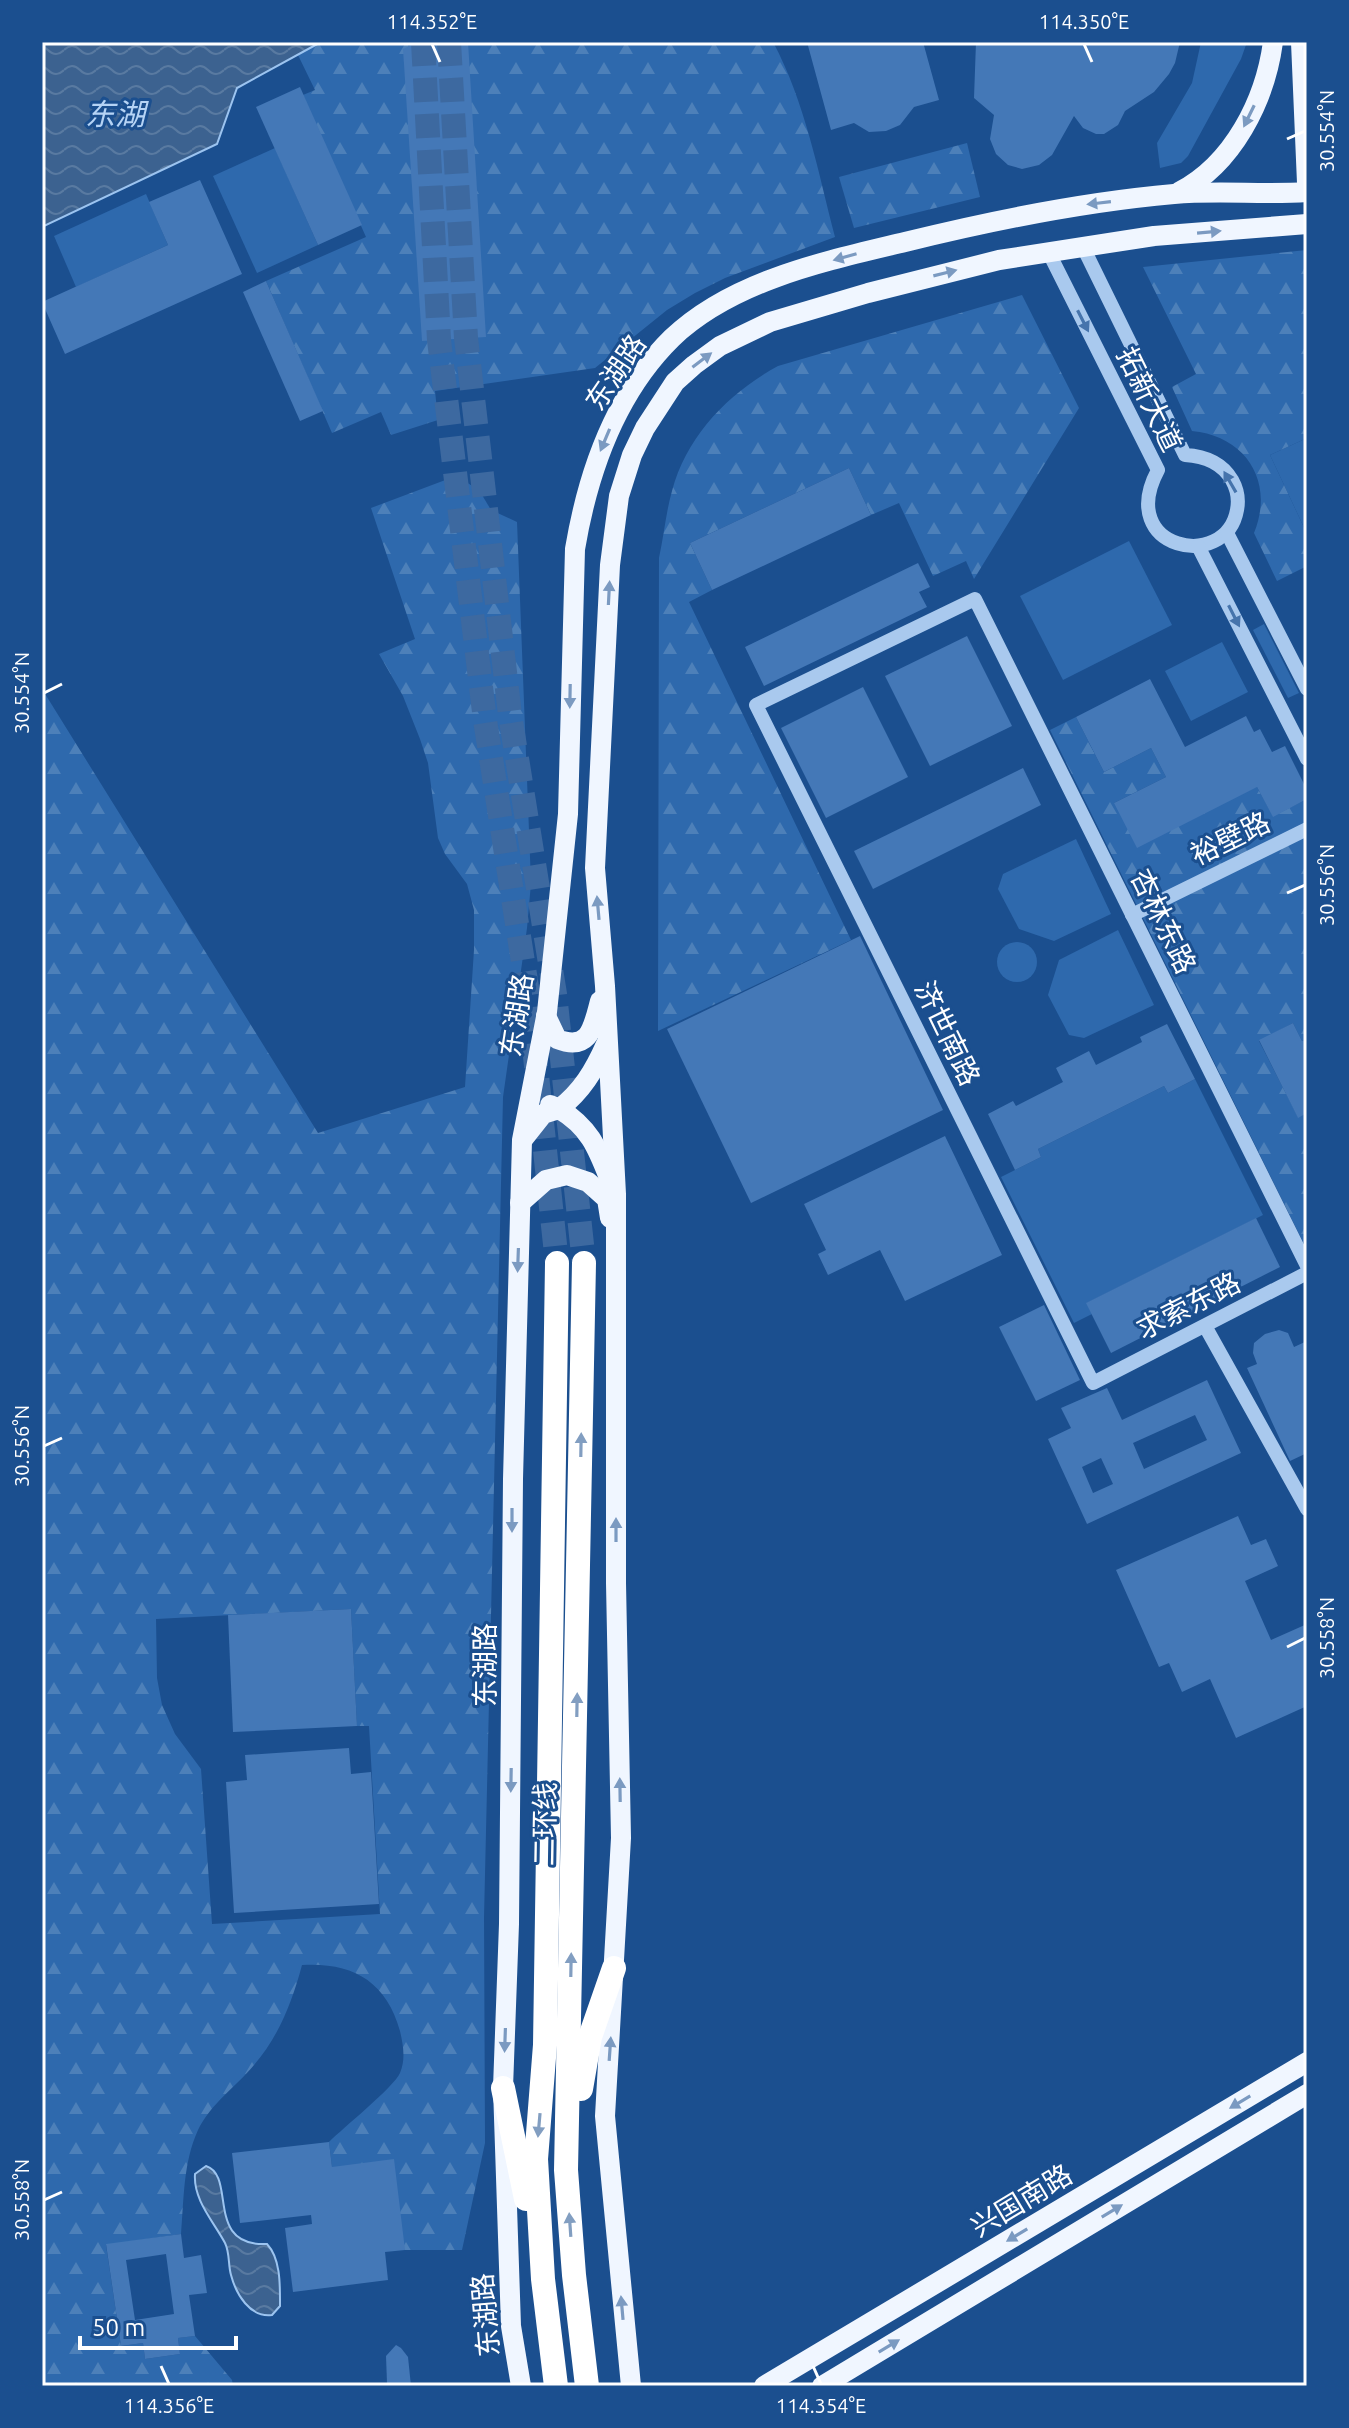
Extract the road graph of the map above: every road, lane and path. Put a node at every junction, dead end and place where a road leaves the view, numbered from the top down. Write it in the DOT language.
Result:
graph roads {
  1 [pos="1273,42"];
  2 [pos="1303,48"];
  3 [pos="1307,183"];
  4 [pos="1307,192"];
  5 [pos="1177,194"];
  6 [pos="1307,224"];
  7 [pos="1082,245"];
  8 [pos="1048,251"];
  9 [pos="1227,533"];
  10 [pos="1198,546"];
  11 [pos="1307,689"];
  12 [pos="756,705"];
  13 [pos="1307,759"];
  14 [pos="1307,829"];
  15 [pos="1132,915"];
  16 [pos="605,986"];
  17 [pos="546,1016"];
  18 [pos="607,1042"];
  19 [pos="533,1084"];
  20 [pos="559,1109"];
  21 [pos="522,1140"];
  22 [pos="616,1194"];
  23 [pos="520,1203"];
  24 [pos="615,1251"];
  25 [pos="557,1263"];
  26 [pos="584,1263"];
  27 [pos="1307,1266"];
  28 [pos="1307,1273"];
  29 [pos="1205,1326"];
  30 [pos="1093,1383"];
  31 [pos="1307,1509"];
  32 [pos="614,1968"];
  33 [pos="1307,2062"];
  34 [pos="503,2088"];
  35 [pos="1307,2094"];
  36 [pos="566,2170"];
  37 [pos="543,2279"];
  38 [pos="521,2386"];
  39 [pos="556,2386"];
  40 [pos="587,2386"];
  41 [pos="631,2386"];
  42 [pos="764,2386"];
  43 [pos="822,2386"];
  1 -- 5 [label="main road, one-way"];
  2 -- 3 [label="main road"];
  4 -- 5 [label="main road, 东湖路"];
  5 -- 17 [label="main road, 东湖路, one-way"];
  7 -- 6 [label="main road, 东湖路, one-way"];
  7 -- 8 [label="main road, 东湖路"];
  9 -- 7 [label="street, 拓新大道, one-way"];
  8 -- 10 [label="street, 拓新大道, one-way"];
  16 -- 8 [label="main road, 东湖路, one-way"];
  9 -- 10 [label="street"];
  9 -- 11 [label="street"];
  10 -- 13 [label="street, one-way"];
  12 -- 15 [label="street, 杏林东路"];
  12 -- 30 [label="street, 济世南路"];
  14 -- 15 [label="street, 裕壁路"];
  15 -- 27 [label="street, 杏林东路"];
  16 -- 17 [label="main road"];
  16 -- 18 [label="main road, 东湖路"];
  17 -- 19 [label="main road, 东湖路"];
  18 -- 20 [label="main road"];
  18 -- 22 [label="main road, 东湖路"];
  19 -- 20 [label="main road"];
  19 -- 21 [label="main road, 东湖路"];
  20 -- 21 [label="main road"];
  20 -- 22 [label="main road"];
  21 -- 23 [label="main road, 东湖路"];
  22 -- 24 [label="main road, 东湖路"];
  23 -- 24 [label="main road"];
  23 -- 34 [label="main road, 东湖路, one-way"];
  32 -- 24 [label="main road, 东湖路, one-way"];
  25 -- 37 [label="highway, 二环线, one-way"];
  36 -- 26 [label="highway, 二环线, one-way"];
  28 -- 29 [label="street, 求索东路"];
  29 -- 30 [label="street, 求索东路"];
  29 -- 31 [label="street"];
  32 -- 36 [label="highway"];
  41 -- 32 [label="main road, 东湖路, one-way"];
  33 -- 42 [label="main road, 兴国南路, one-way"];
  34 -- 37 [label="highway"];
  34 -- 38 [label="main road, 东湖路"];
  43 -- 35 [label="main road, 兴国南路, one-way"];
  40 -- 36 [label="highway, 二环线, one-way"];
  37 -- 39 [label="highway, 二环线"];
}
